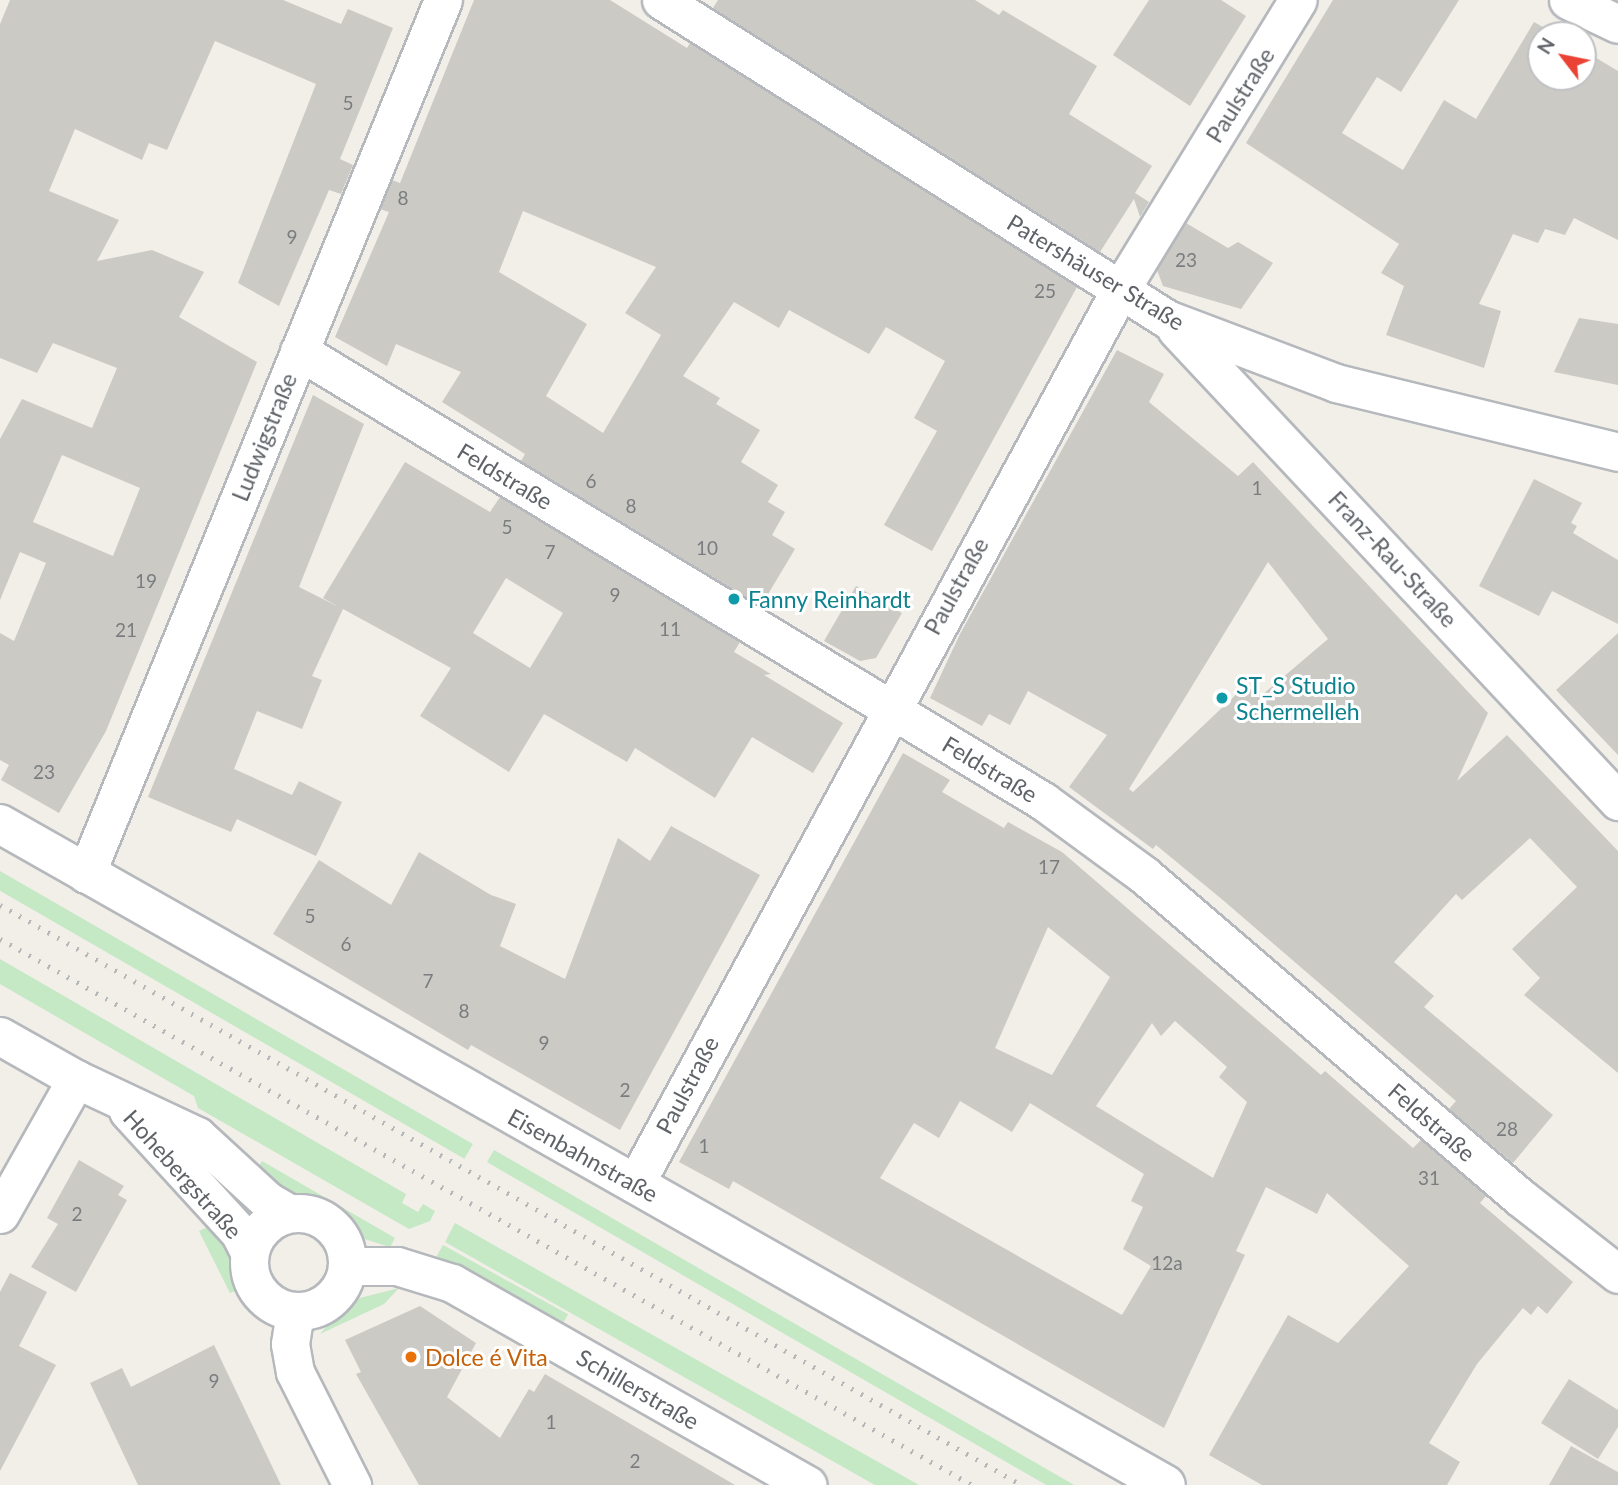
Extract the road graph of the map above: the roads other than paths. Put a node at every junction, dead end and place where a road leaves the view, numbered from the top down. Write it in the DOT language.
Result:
graph roads {
  1 [pos="443,0"];
  2 [pos="661,0"];
  3 [pos="1298,0"];
  4 [pos="1568,0"];
  5 [pos="1618,24"];
  6 [pos="1120,290"];
  7 [pos="1167,319"];
  8 [pos="299,351"];
  9 [pos="1618,452"];
  10 [pos="888,710"];
  11 [pos="1618,801"];
  12 [pos="0,824"];
  13 [pos="86,874"];
  14 [pos="0,1036"];
  15 [pos="76,1079"];
  16 [pos="115,1098"];
  17 [pos="635,1184"];
  18 [pos="289,1213"];
  19 [pos="0,1214"];
  20 [pos="249,1252"];
  21 [pos="348,1266"];
  22 [pos="1618,1274"];
  23 [pos="295,1312"];
  24 [pos="352,1485"];
  25 [pos="808,1485"];
  26 [pos="1166,1485"];
  1 -- 8 [label="street, Ludwigstraße"];
  2 -- 6 [label="street, Patershäuser Straße"];
  3 -- 6 [label="street, Paulstraße"];
  4 -- 5 [label="street"];
  6 -- 7 [label="street, Patershäuser Straße"];
  6 -- 10 [label="street, Paulstraße"];
  7 -- 9 [label="street, Patershäuser Straße"];
  7 -- 11 [label="street, Franz-Rau-Straße"];
  8 -- 10 [label="street, Feldstraße"];
  8 -- 13 [label="street, Ludwigstraße"];
  10 -- 17 [label="street, Paulstraße"];
  10 -- 22 [label="street, Feldstraße"];
  12 -- 13 [label="street, Eisenbahnstraße"];
  13 -- 17 [label="street, Eisenbahnstraße"];
  14 -- 15 [label="street, Hohebergstraße"];
  15 -- 16 [label="street, Hohebergstraße"];
  15 -- 19 [label="street"];
  16 -- 18 [label="street, Hohebergstraße"];
  16 -- 20 [label="street, Hohebergstraße"];
  17 -- 26 [label="street, Eisenbahnstraße"];
  18 -- 20 [label="street, Hohebergstraße"];
  18 -- 21 [label="street, Hohebergstraße"];
  20 -- 23 [label="street, Hohebergstraße"];
  21 -- 23 [label="street"];
  21 -- 25 [label="street, Schillerstraße"];
  23 -- 24 [label="street"];
}
